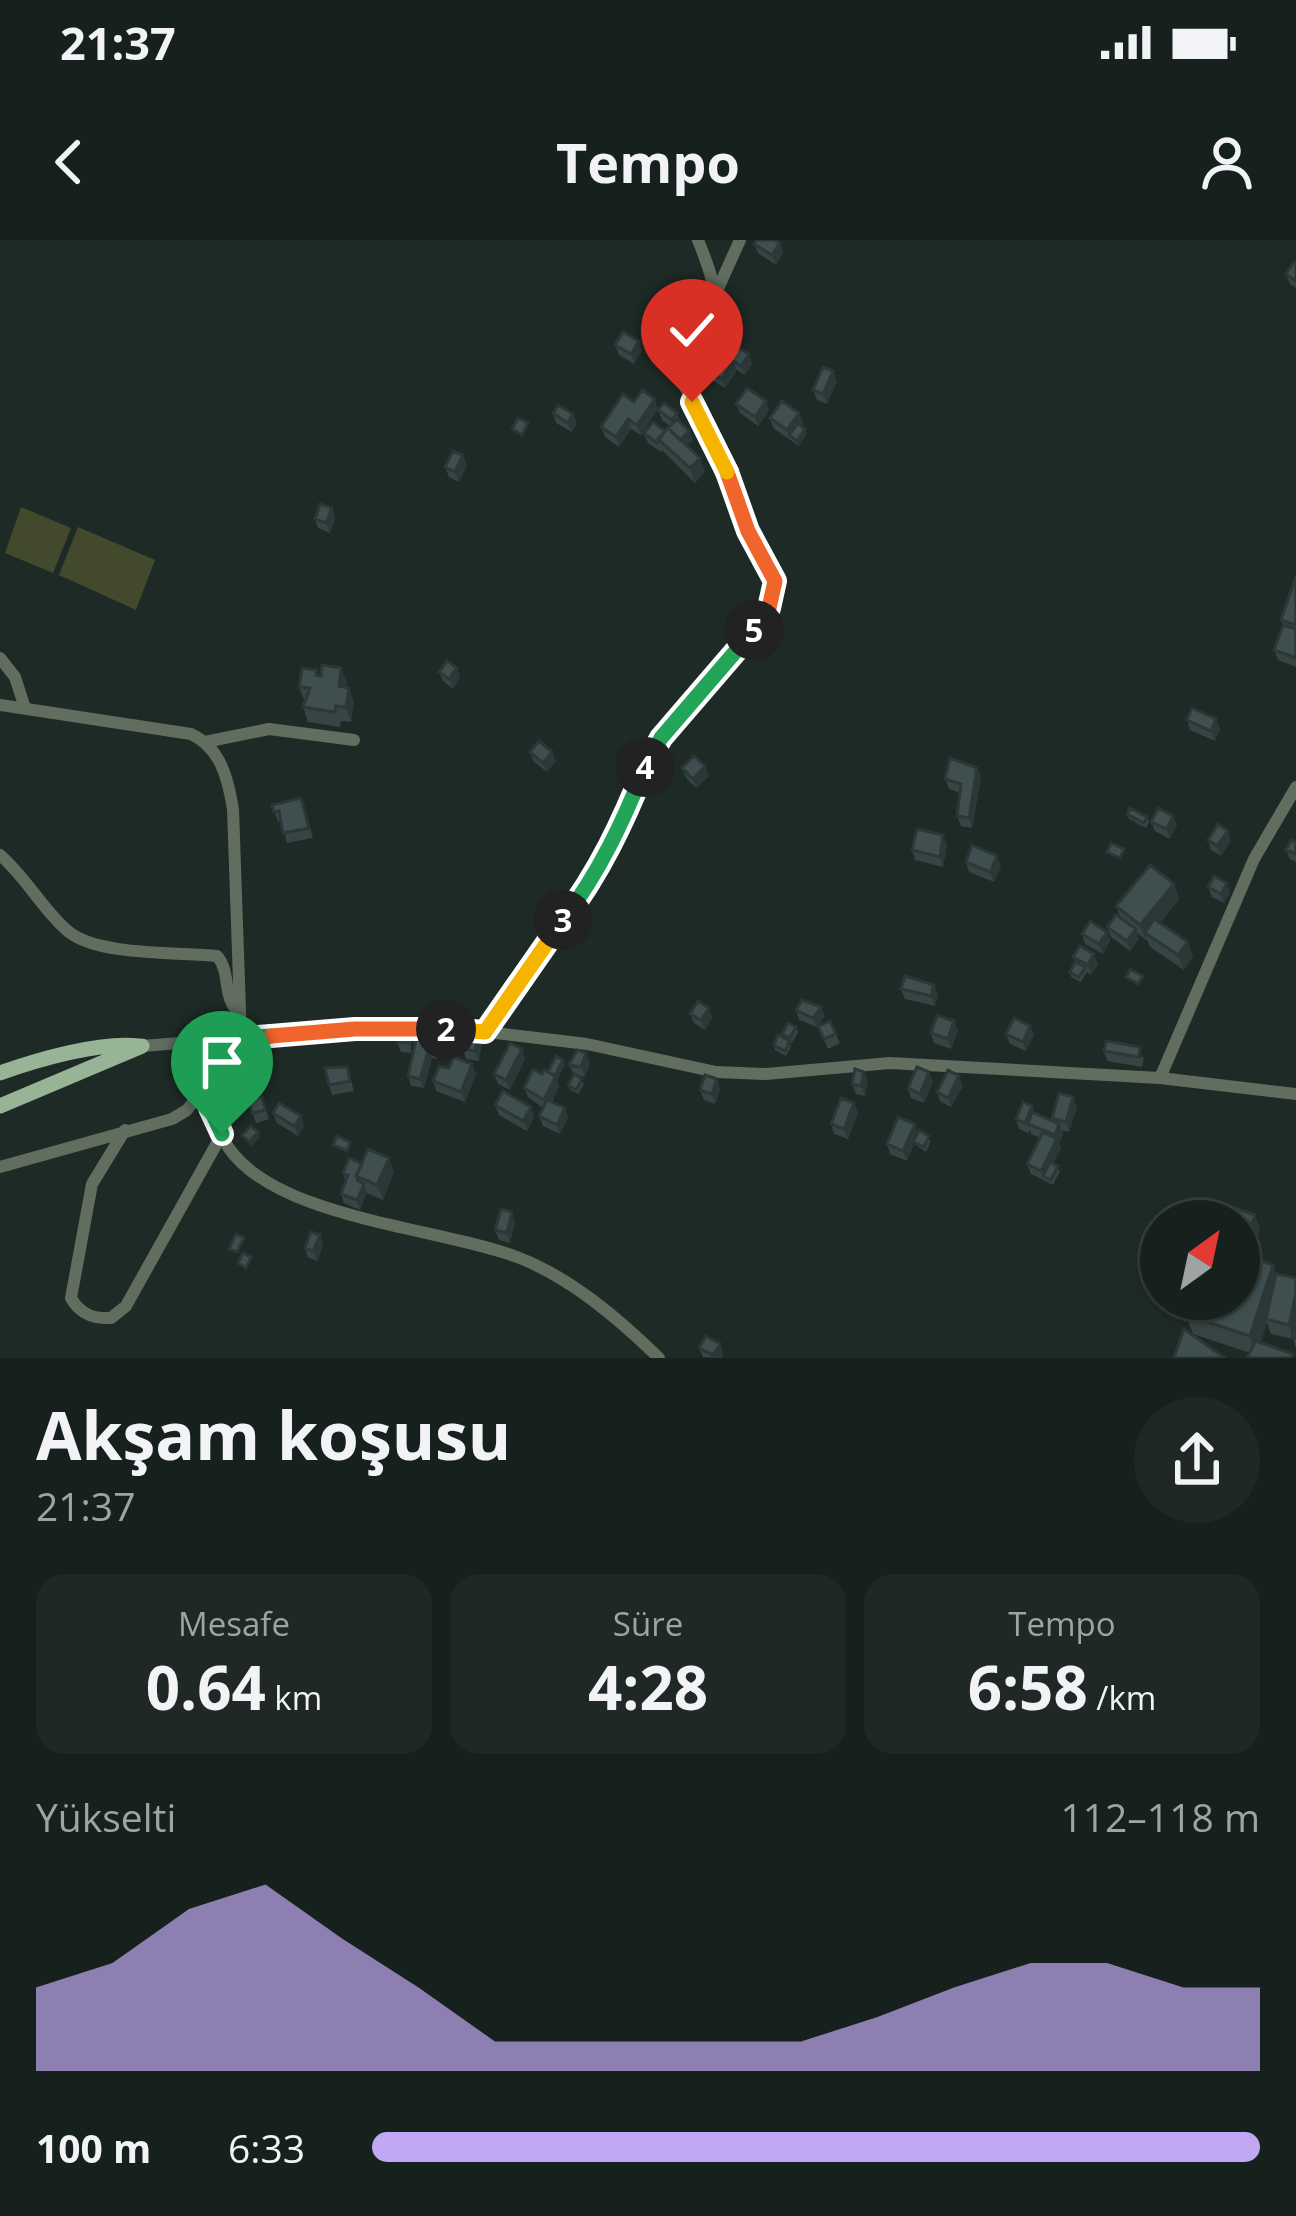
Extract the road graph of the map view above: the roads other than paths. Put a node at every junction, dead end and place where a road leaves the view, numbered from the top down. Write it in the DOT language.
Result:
graph roads {
  1 [pos="698,240"];
  2 [pos="740,240"];
  3 [pos="716,293"];
  4 [pos="0,658"];
  5 [pos="0,705"];
  6 [pos="25,708"];
  7 [pos="354,740"];
  8 [pos="205,742"];
  9 [pos="1296,788"];
  10 [pos="0,855"];
  11 [pos="240,1012"];
  12 [pos="485,1032"];
  13 [pos="241,1039"];
  14 [pos="193,1042"];
  15 [pos="142,1046"];
  16 [pos="0,1072"];
  17 [pos="1160,1078"];
  18 [pos="205,1086"];
  19 [pos="1296,1094"];
  20 [pos="0,1106"];
  21 [pos="125,1130"];
  22 [pos="222,1134"];
  23 [pos="0,1167"];
  24 [pos="659,1358"];
  1 -- 3 [label="street"];
  2 -- 3 [label="street"];
  3 -- 12 [label="street"];
  4 -- 6 [label="street"];
  5 -- 6 [label="street"];
  6 -- 8 [label="street"];
  7 -- 8 [label="street"];
  8 -- 11 [label="street"];
  9 -- 17 [label="street"];
  10 -- 11 [label="street"];
  11 -- 13 [label="street"];
  12 -- 13 [label="street"];
  12 -- 17 [label="street"];
  13 -- 14 [label="street"];
  14 -- 15 [label="street"];
  14 -- 18 [label="street"];
  15 -- 16 [label="main road"];
  15 -- 20 [label="main road"];
  17 -- 19 [label="street"];
  18 -- 21 [label="street"];
  18 -- 22 [label="street"];
  21 -- 22 [label="street"];
  21 -- 23 [label="street"];
  22 -- 24 [label="street"];
}
